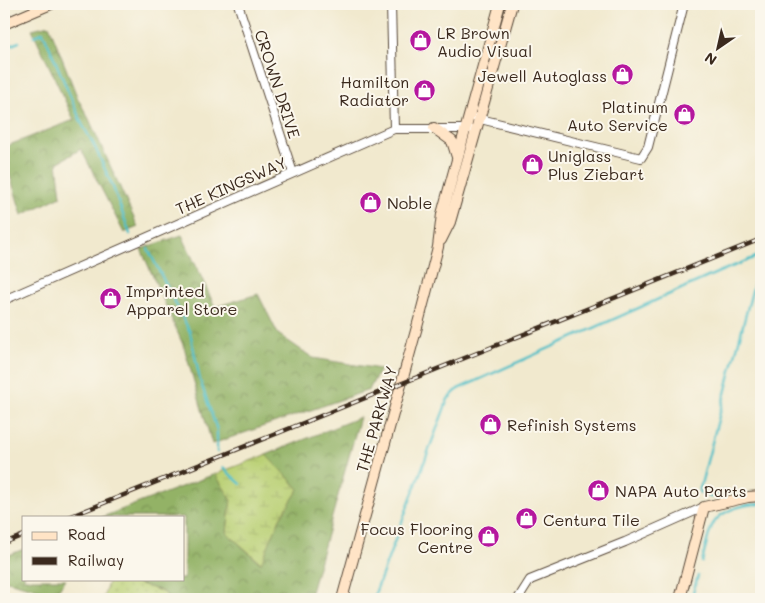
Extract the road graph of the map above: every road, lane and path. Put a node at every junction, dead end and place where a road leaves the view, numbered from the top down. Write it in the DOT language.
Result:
graph roads {
  1 [pos="51,4"];
  2 [pos="238,4"];
  3 [pos="391,4"];
  4 [pos="500,4"];
  5 [pos="512,4"];
  6 [pos="684,4"];
  7 [pos="4,24"];
  8 [pos="470,116"];
  9 [pos="480,119"];
  10 [pos="434,128"];
  11 [pos="466,128"];
  12 [pos="394,129"];
  13 [pos="477,130"];
  14 [pos="458,158"];
  15 [pos="293,173"];
  16 [pos="438,247"];
  17 [pos="4,300"];
  18 [pos="761,496"];
  19 [pos="704,507"];
  20 [pos="342,599"];
  21 [pos="518,599"];
  22 [pos="680,599"];
  1 -- 7 [label="main road"];
  2 -- 15 [label="street, CROWN DRIVE"];
  3 -- 12 [label="street"];
  4 -- 8 [label="main road, THE PARKWAY"];
  5 -- 9 [label="main road, THE PARKWAY"];
  6 -- 9 [label="street"];
  8 -- 9 [label="street"];
  8 -- 11 [label="main road, THE PARKWAY"];
  9 -- 13 [label="main road, THE PARKWAY"];
  10 -- 11 [label="street, THE KINGSWAY"];
  10 -- 12 [label="street, THE KINGSWAY"];
  10 -- 14 [label="main road"];
  11 -- 13 [label="street, THE KINGSWAY"];
  11 -- 14 [label="main road, THE PARKWAY"];
  12 -- 15 [label="street, THE KINGSWAY"];
  13 -- 16 [label="main road, THE PARKWAY"];
  14 -- 16 [label="main road, THE PARKWAY"];
  15 -- 17 [label="street, THE KINGSWAY"];
  16 -- 20 [label="main road, THE PARKWAY"];
  18 -- 19 [label="main road"];
  19 -- 21 [label="street"];
  19 -- 22 [label="main road"];
}
